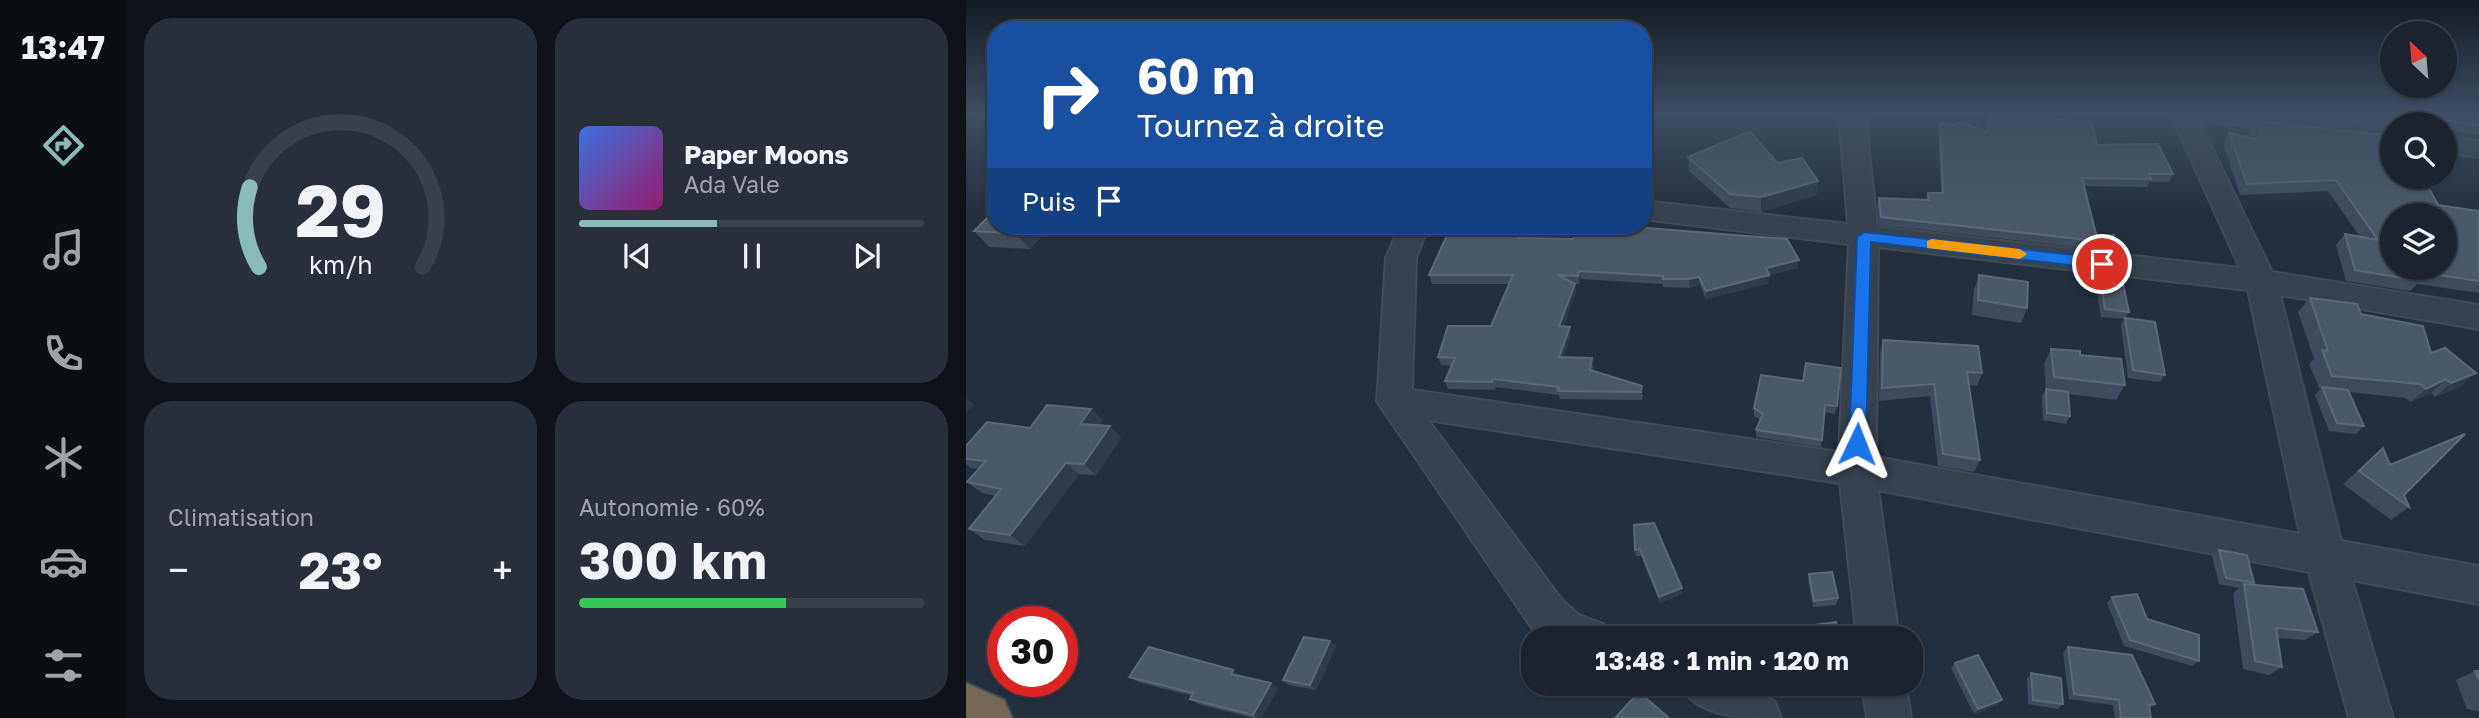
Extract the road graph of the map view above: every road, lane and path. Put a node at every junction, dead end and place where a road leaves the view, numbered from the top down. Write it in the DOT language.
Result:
graph roads {
  1 [pos="1855,147"];
  2 [pos="2198,147"];
  3 [pos="1652,211"];
  4 [pos="1410,235"];
  5 [pos="1864,237"];
  6 [pos="2261,281"];
  7 [pos="2479,317"];
  8 [pos="1394,401"];
  9 [pos="1857,470"];
  10 [pos="2325,556"];
  11 [pos="2479,585"];
  12 [pos="1559,626"];
  13 [pos="1876,626"];
  14 [pos="1721,696"];
  15 [pos="1886,696"];
  16 [pos="966,709"];
  17 [pos="986,718"];
  18 [pos="1759,718"];
  19 [pos="1889,718"];
  20 [pos="2371,718"];
  1 -- 5 [label="street"];
  2 -- 6 [label="street"];
  3 -- 5 [label="street"];
  4 -- 8 [label="street"];
  5 -- 6 [label="street"];
  5 -- 9 [label="street"];
  6 -- 7 [label="street"];
  6 -- 10 [label="street"];
  8 -- 9 [label="street"];
  8 -- 12 [label="street"];
  9 -- 10 [label="street"];
  9 -- 13 [label="street"];
  10 -- 11 [label="street"];
  10 -- 20 [label="street"];
  14 -- 18 [label="street"];
  15 -- 19 [label="street"];
  16 -- 17 [label="highway"];
}
